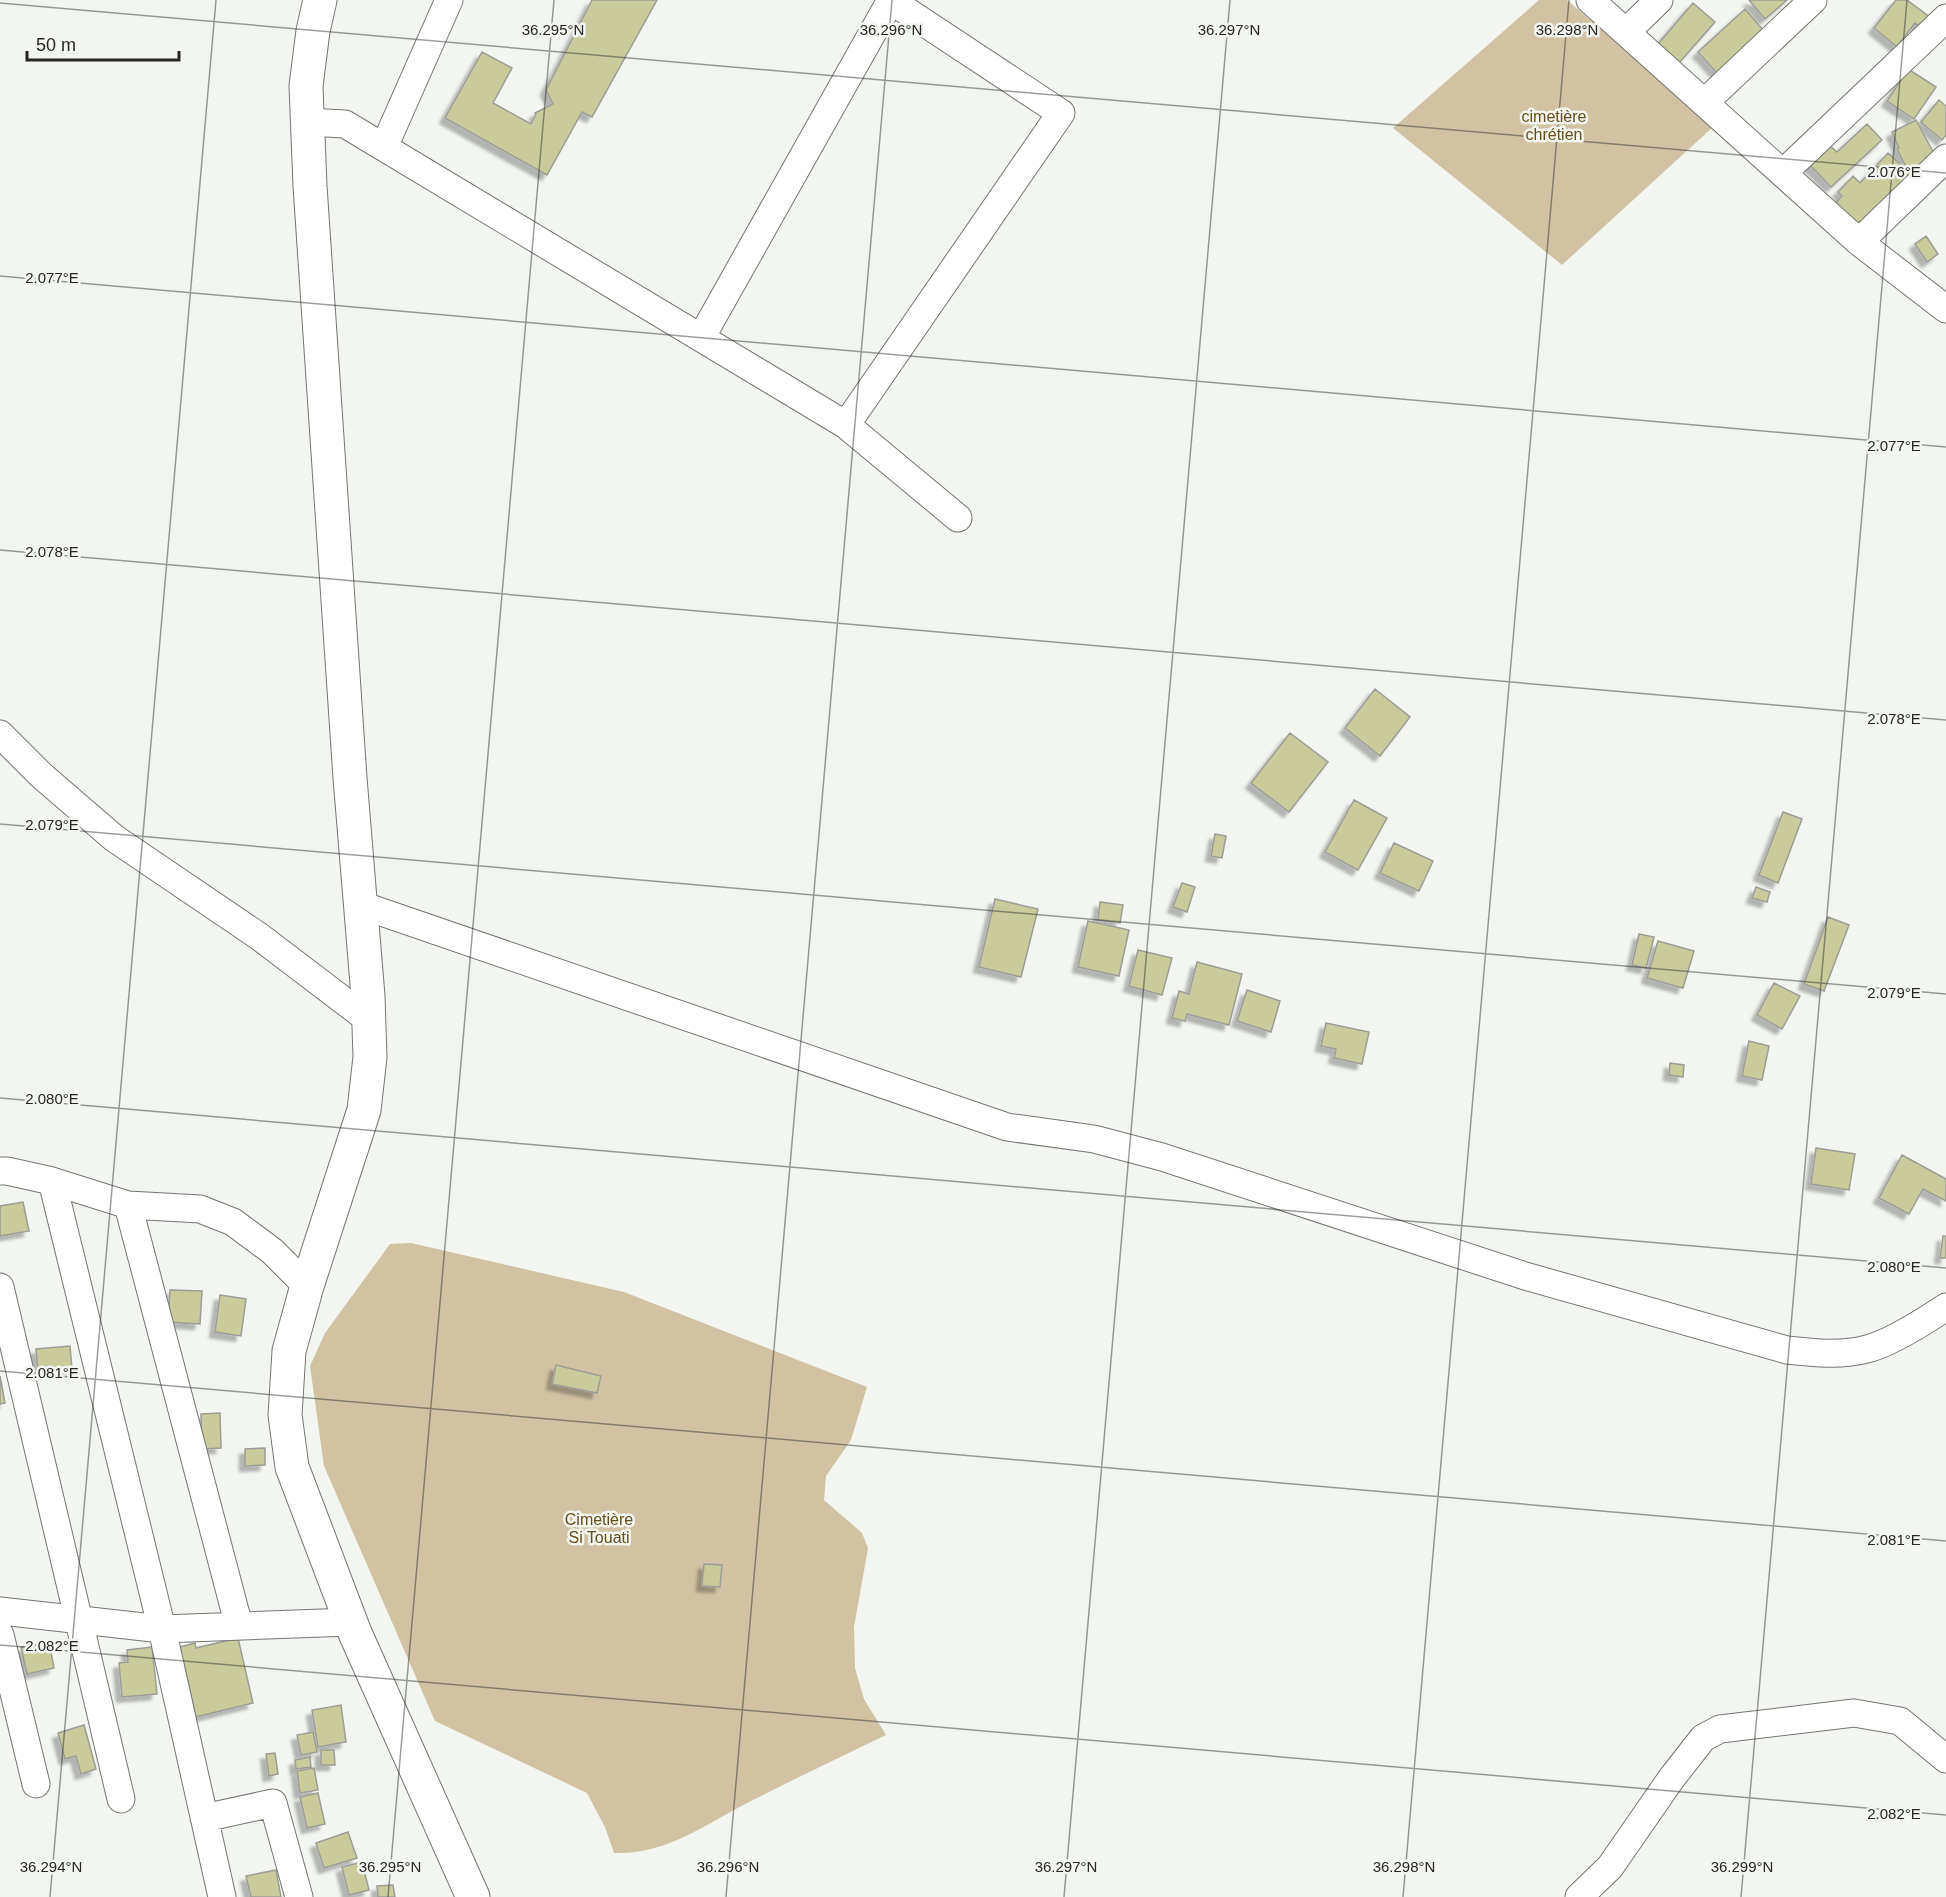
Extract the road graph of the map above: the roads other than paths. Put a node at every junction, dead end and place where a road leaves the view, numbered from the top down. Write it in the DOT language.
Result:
graph roads {
  1 [pos="320,0"];
  2 [pos="448,0"];
  3 [pos="890,0"];
  4 [pos="1590,0"];
  5 [pos="1659,0"];
  6 [pos="1813,0"];
  7 [pos="1944,24"];
  8 [pos="1626,32"];
  9 [pos="1705,102"];
  10 [pos="307,122"];
  11 [pos="384,147"];
  12 [pos="1946,158"];
  13 [pos="1783,173"];
  14 [pos="1859,242"];
  15 [pos="1946,309"];
  16 [pos="701,338"];
  17 [pos="846,425"];
  18 [pos="958,518"];
  19 [pos="0,734"];
  20 [pos="361,905"];
  21 [pos="369,1020"];
  22 [pos="0,1171"];
  23 [pos="52,1181"];
  24 [pos="128,1205"];
  25 [pos="306,1286"];
  26 [pos="0,1287"];
  27 [pos="1946,1307"];
  28 [pos="0,1611"];
  29 [pos="78,1619"];
  30 [pos="350,1622"];
  31 [pos="238,1626"];
  32 [pos="162,1629"];
  33 [pos="0,1635"];
  34 [pos="1946,1759"];
  35 [pos="36,1784"];
  36 [pos="121,1799"];
  37 [pos="204,1818"];
  38 [pos="222,1897"];
  39 [pos="299,1897"];
  40 [pos="473,1897"];
  41 [pos="1579,1897"];
  1 -- 10 [label="main road"];
  2 -- 11 [label="street"];
  3 -- 16 [label="street"];
  3 -- 17 [label="street"];
  4 -- 8 [label="street"];
  5 -- 8 [label="street"];
  6 -- 9 [label="street"];
  7 -- 13 [label="street"];
  8 -- 9 [label="street"];
  9 -- 13 [label="street"];
  10 -- 11 [label="street"];
  10 -- 20 [label="main road"];
  11 -- 16 [label="street"];
  12 -- 14 [label="street"];
  13 -- 14 [label="street"];
  14 -- 15 [label="street"];
  16 -- 17 [label="street"];
  17 -- 18 [label="street"];
  19 -- 21 [label="street"];
  20 -- 21 [label="main road"];
  20 -- 27 [label="street"];
  21 -- 25 [label="main road"];
  22 -- 23 [label="street"];
  23 -- 24 [label="street"];
  23 -- 32 [label="street"];
  24 -- 25 [label="street"];
  24 -- 31 [label="street"];
  25 -- 30 [label="main road"];
  26 -- 29 [label="street"];
  28 -- 29 [label="street"];
  29 -- 32 [label="street"];
  29 -- 36 [label="street"];
  30 -- 31 [label="street"];
  30 -- 40 [label="main road"];
  31 -- 32 [label="street"];
  32 -- 37 [label="street"];
  33 -- 35 [label="street"];
  34 -- 41 [label="street"];
  37 -- 38 [label="street"];
  37 -- 39 [label="street"];
}
